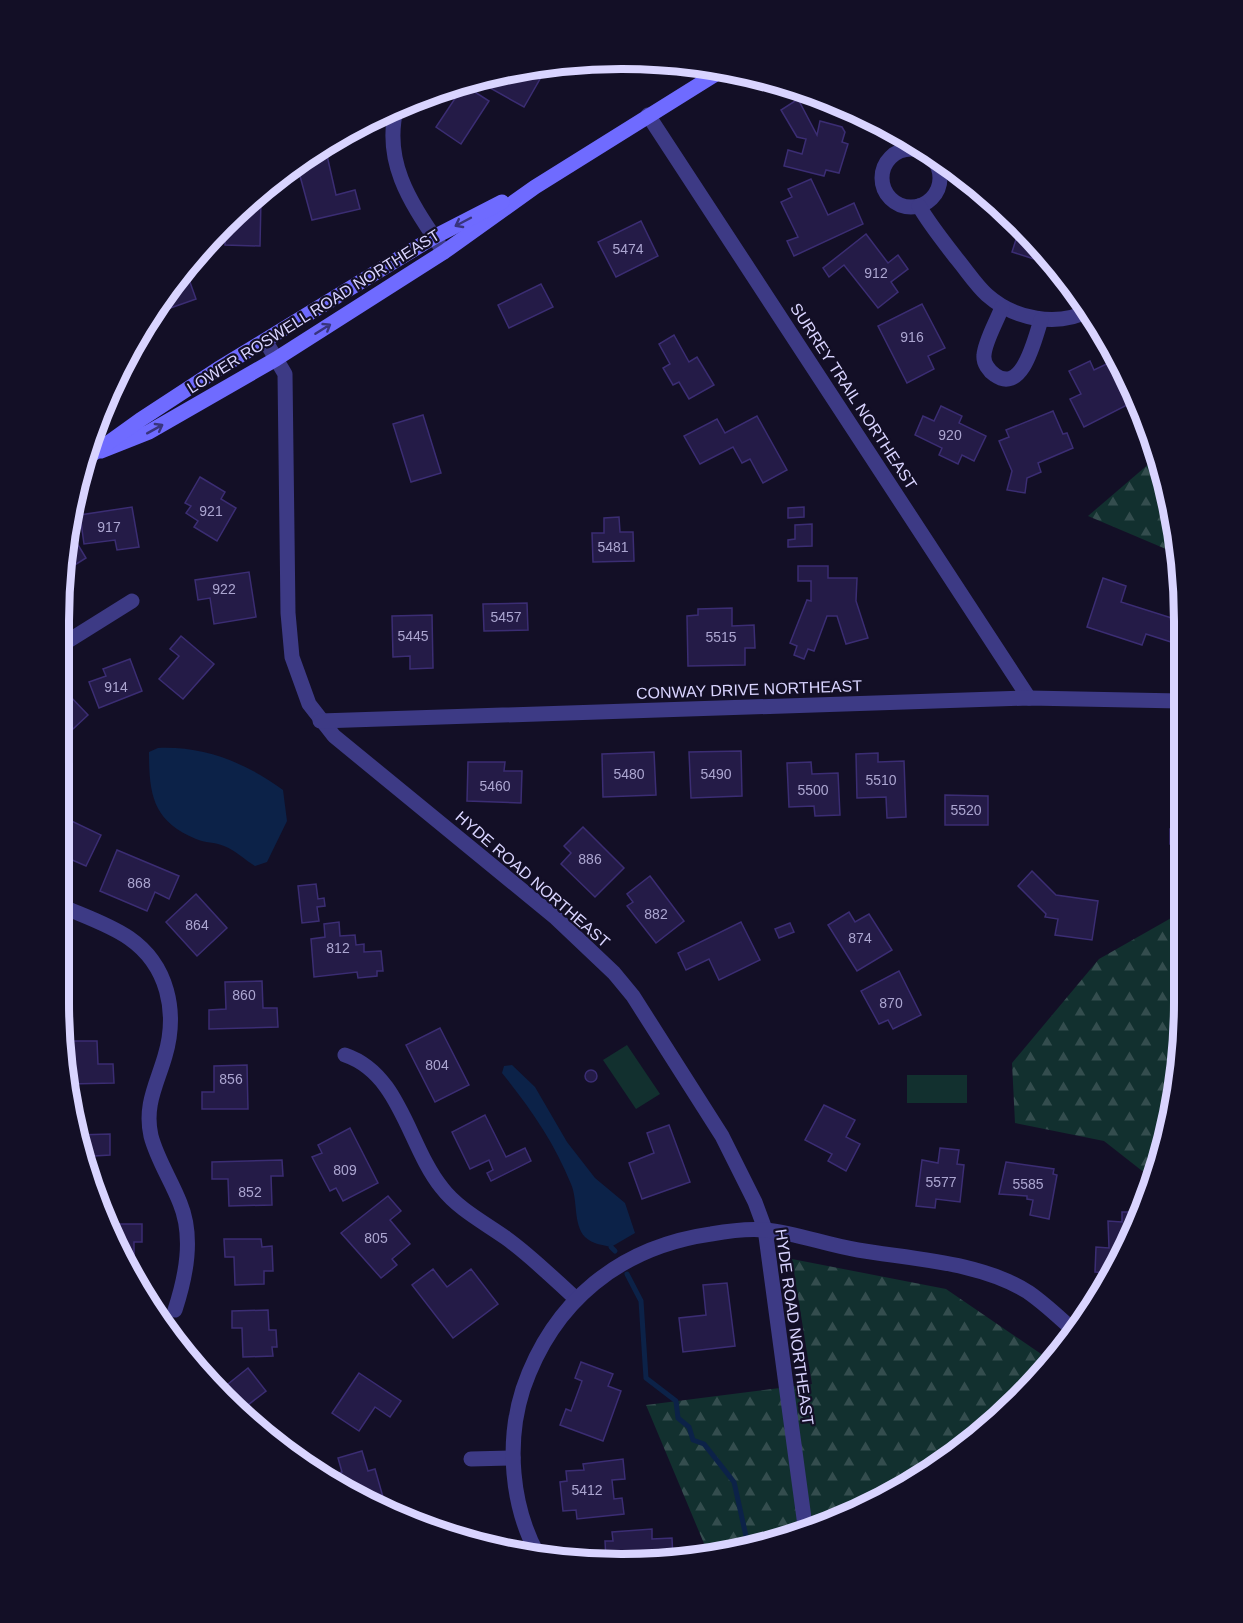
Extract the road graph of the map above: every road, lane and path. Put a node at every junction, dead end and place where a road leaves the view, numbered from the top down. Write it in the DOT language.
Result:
graph roads {
  1 [pos="710,77"];
  2 [pos="648,114"];
  3 [pos="394,118"];
  4 [pos="535,187"];
  5 [pos="919,206"];
  6 [pos="434,237"];
  7 [pos="444,252"];
  8 [pos="1002,307"];
  9 [pos="1079,313"];
  10 [pos="1041,320"];
  11 [pos="266,342"];
  12 [pos="276,359"];
  13 [pos="101,451"];
  14 [pos="95,454"];
  15 [pos="132,601"];
  16 [pos="69,640"];
  17 [pos="1029,698"];
  18 [pos="1174,701"];
  19 [pos="320,721"];
  20 [pos="69,910"];
  21 [pos="345,1055"];
  22 [pos="765,1230"];
  23 [pos="575,1298"];
  24 [pos="175,1310"];
  25 [pos="1068,1326"];
  26 [pos="513,1458"];
  27 [pos="471,1460"];
  28 [pos="805,1523"];
  29 [pos="534,1546"];
  1 -- 2 [label="street, LOWER ROSWELL ROAD NORTHEAST"];
  2 -- 4 [label="street, LOWER ROSWELL ROAD NORTHEAST"];
  2 -- 17 [label="street, SURREY TRAIL NORTHEAST"];
  3 -- 6 [label="street"];
  4 -- 6 [label="street, LOWER ROSWELL ROAD NORTHEAST, one-way"];
  4 -- 7 [label="street, LOWER ROSWELL ROAD NORTHEAST"];
  5 -- 8 [label="street"];
  6 -- 7 [label="street"];
  6 -- 11 [label="street, LOWER ROSWELL ROAD NORTHEAST"];
  12 -- 7 [label="street, LOWER ROSWELL ROAD NORTHEAST, one-way"];
  8 -- 10 [label="street"];
  8 -- 10 [label="street"];
  9 -- 10 [label="street"];
  11 -- 12 [label="street, HYDE ROAD NORTHEAST"];
  11 -- 13 [label="street, LOWER ROSWELL ROAD NORTHEAST"];
  13 -- 12 [label="street, LOWER ROSWELL ROAD NORTHEAST, one-way"];
  12 -- 19 [label="street, HYDE ROAD NORTHEAST"];
  13 -- 14 [label="street, LOWER ROSWELL ROAD NORTHEAST"];
  15 -- 16 [label="street"];
  17 -- 18 [label="street, CONWAY DRIVE NORTHEAST"];
  17 -- 19 [label="street, CONWAY DRIVE NORTHEAST"];
  19 -- 22 [label="street, HYDE ROAD NORTHEAST"];
  20 -- 24 [label="street"];
  21 -- 23 [label="street"];
  22 -- 23 [label="street"];
  22 -- 25 [label="street"];
  22 -- 28 [label="street, HYDE ROAD NORTHEAST"];
  23 -- 26 [label="street"];
  26 -- 27 [label="street"];
  26 -- 29 [label="street"];
}
